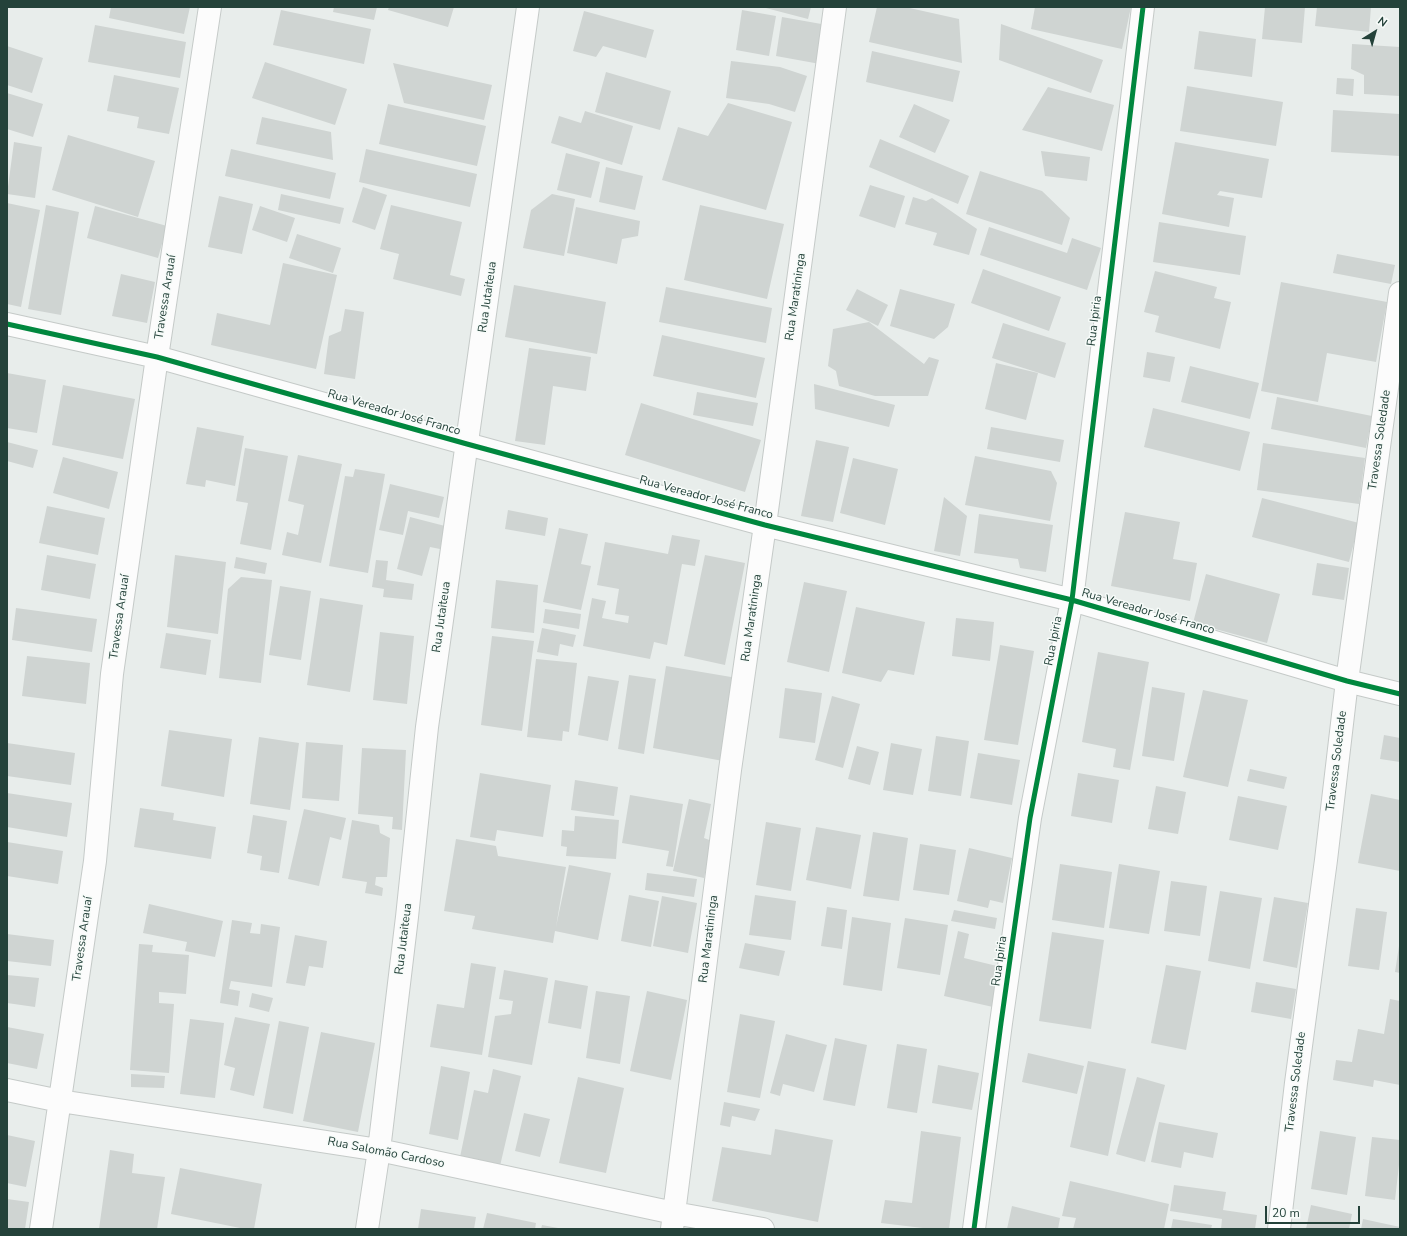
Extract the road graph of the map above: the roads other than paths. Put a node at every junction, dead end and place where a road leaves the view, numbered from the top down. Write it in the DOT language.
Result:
graph roads {
  1 [pos="210,7"];
  2 [pos="528,7"];
  3 [pos="836,7"];
  4 [pos="1143,7"];
  5 [pos="1400,293"];
  6 [pos="7,324"];
  7 [pos="157,357"];
  8 [pos="467,444"];
  9 [pos="765,525"];
  10 [pos="1072,600"];
  11 [pos="1347,681"];
  12 [pos="1400,694"];
  13 [pos="7,1090"];
  14 [pos="60,1101"];
  15 [pos="378,1150"];
  16 [pos="673,1221"];
  17 [pos="41,1229"];
  18 [pos="367,1229"];
  19 [pos="763,1229"];
  20 [pos="974,1229"];
  21 [pos="1279,1229"];
  1 -- 7 [label="street, Travessa Arauaí"];
  2 -- 8 [label="street, Rua Jutaiteua"];
  3 -- 9 [label="street, Rua Maratininga"];
  4 -- 10 [label="street, Rua Ipiria"];
  5 -- 11 [label="street, Travessa Soledade"];
  6 -- 7 [label="street, Rua Vereador José Franco"];
  7 -- 8 [label="street, Rua Vereador José Franco"];
  7 -- 14 [label="street, Travessa Arauaí"];
  8 -- 9 [label="street, Rua Vereador José Franco"];
  8 -- 15 [label="street, Rua Jutaiteua"];
  9 -- 10 [label="street, Rua Vereador José Franco"];
  9 -- 16 [label="street, Rua Maratininga"];
  10 -- 11 [label="street, Rua Vereador José Franco"];
  10 -- 20 [label="street, Rua Ipiria"];
  11 -- 12 [label="street, Rua Vereador José Franco"];
  11 -- 21 [label="street, Travessa Soledade"];
  13 -- 14 [label="street, Rua Salomão Cardoso"];
  14 -- 15 [label="street, Rua Salomão Cardoso"];
  14 -- 17 [label="street, Travessa Arauaí"];
  15 -- 16 [label="street, Rua Salomão Cardoso"];
  15 -- 18 [label="street, Rua Jutaiteua"];
  16 -- 19 [label="street, Rua Salomão Cardoso"];
}
